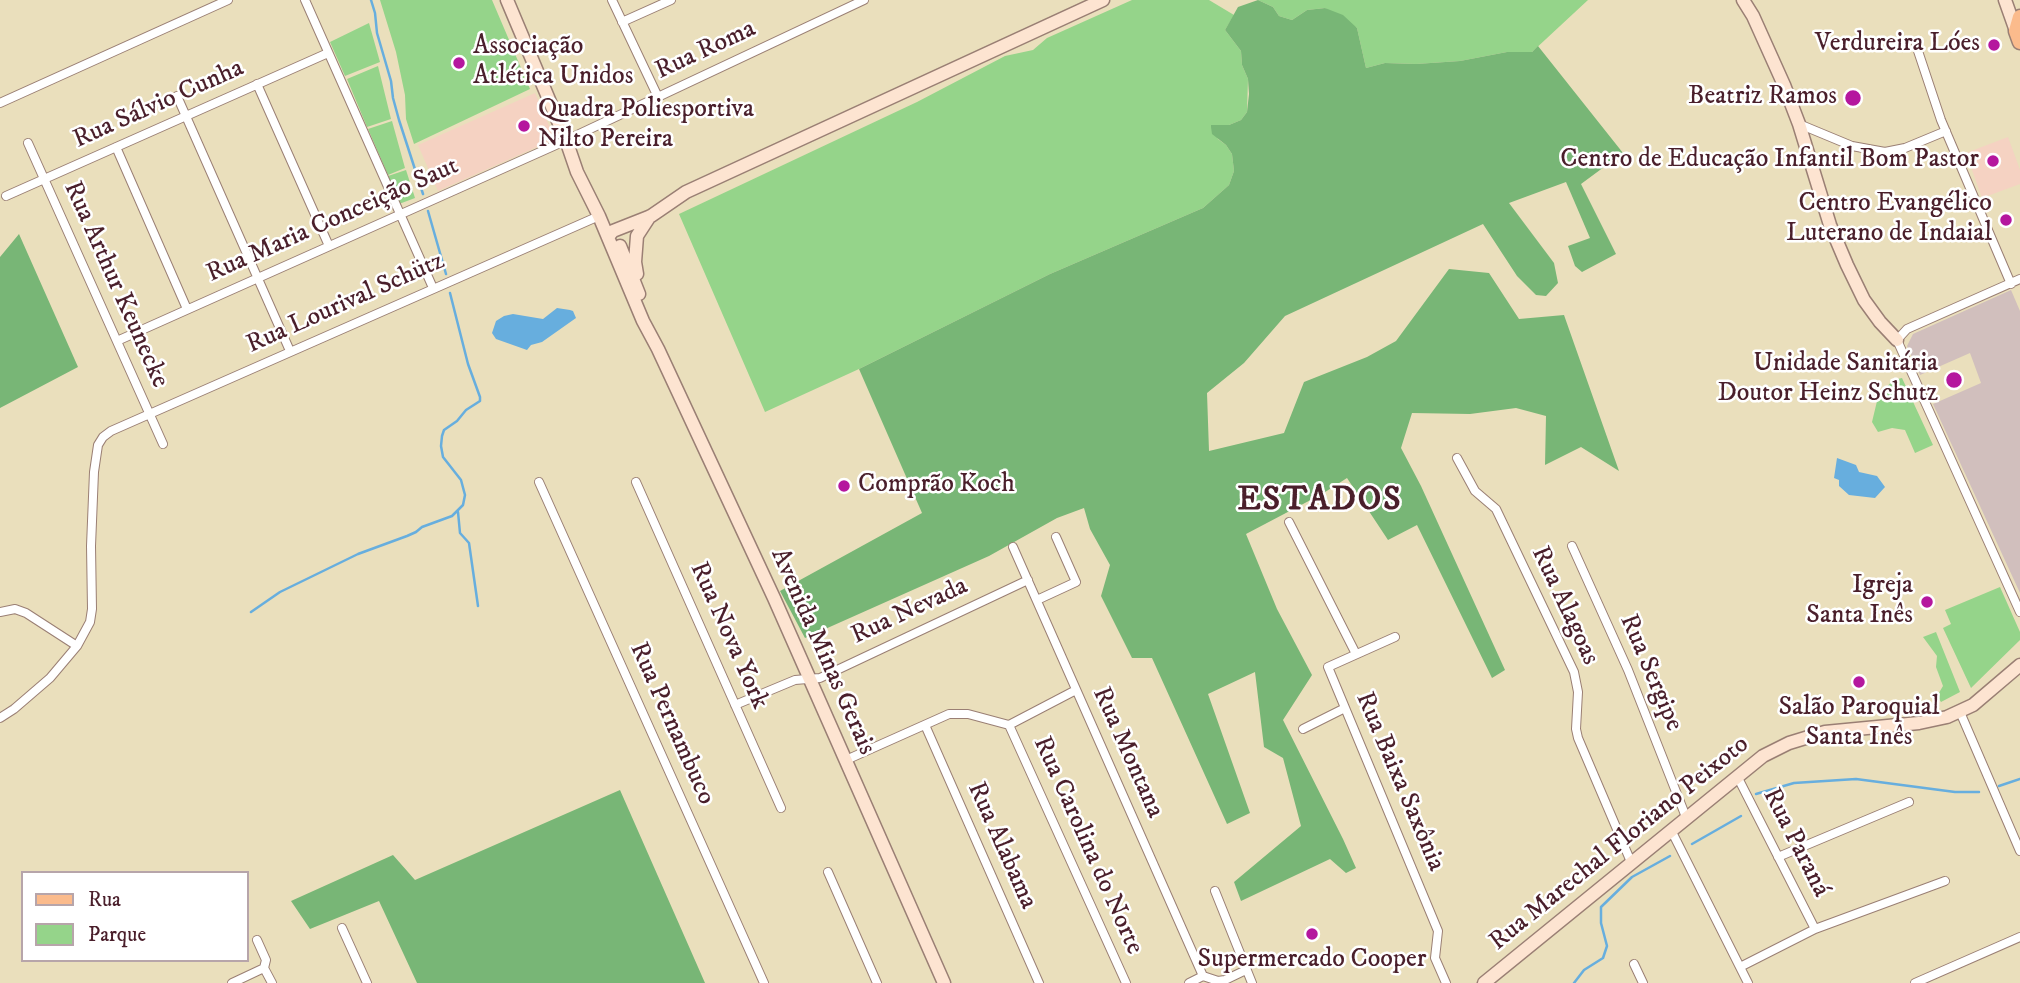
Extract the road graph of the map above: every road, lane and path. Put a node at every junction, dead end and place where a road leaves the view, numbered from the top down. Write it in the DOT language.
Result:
graph roads {
  1 [pos="228,0"];
  2 [pos="305,0"];
  3 [pos="507,0"];
  4 [pos="612,0"];
  5 [pos="671,0"];
  6 [pos="864,0"];
  7 [pos="1103,0"];
  8 [pos="1743,0"];
  9 [pos="2005,0"];
  10 [pos="622,22"];
  11 [pos="2019,30"];
  12 [pos="1916,45"];
  13 [pos="328,53"];
  14 [pos="257,84"];
  15 [pos="177,96"];
  16 [pos="657,97"];
  17 [pos="0,103"];
  18 [pos="186,116"];
  19 [pos="1799,124"];
  20 [pos="1946,131"];
  21 [pos="28,143"];
  22 [pos="568,143"];
  23 [pos="116,147"];
  24 [pos="45,179"];
  25 [pos="6,196"];
  26 [pos="400,214"];
  27 [pos="599,216"];
  28 [pos="651,216"];
  29 [pos="637,236"];
  30 [pos="613,239"];
  31 [pos="329,246"];
  32 [pos="258,278"];
  33 [pos="2020,279"];
  34 [pos="2011,284"];
  35 [pos="433,288"];
  36 [pos="643,304"];
  37 [pos="187,309"];
  38 [pos="1897,340"];
  39 [pos="117,341"];
  40 [pos="654,341"];
  41 [pos="290,351"];
  42 [pos="149,414"];
  43 [pos="163,444"];
  44 [pos="1457,458"];
  45 [pos="539,482"];
  46 [pos="636,482"];
  47 [pos="1289,522"];
  48 [pos="1056,537"];
  49 [pos="1572,546"];
  50 [pos="1013,547"];
  51 [pos="1028,580"];
  52 [pos="1037,600"];
  53 [pos="0,612"];
  54 [pos="2020,612"];
  55 [pos="1395,637"];
  56 [pos="78,646"];
  57 [pos="1356,654"];
  58 [pos="2020,665"];
  59 [pos="809,678"];
  60 [pos="1076,690"];
  61 [pos="735,705"];
  62 [pos="1345,708"];
  63 [pos="1960,712"];
  64 [pos="0,718"];
  65 [pos="925,725"];
  66 [pos="1009,725"];
  67 [pos="1303,729"];
  68 [pos="846,760"];
  69 [pos="1737,776"];
  70 [pos="1909,802"];
  71 [pos="781,807"];
  72 [pos="1686,817"];
  73 [pos="1671,830"];
  74 [pos="2020,851"];
  75 [pos="1778,857"];
  76 [pos="1631,862"];
  77 [pos="828,872"];
  78 [pos="1945,881"];
  79 [pos="1215,891"];
  80 [pos="342,928"];
  81 [pos="1815,929"];
  82 [pos="2020,937"];
  83 [pos="257,940"];
  84 [pos="1634,964"];
  85 [pos="1740,967"];
  86 [pos="264,968"];
  87 [pos="1246,970"];
  88 [pos="1203,976"];
  89 [pos="232,983"];
  90 [pos="272,983"];
  91 [pos="367,983"];
  92 [pos="764,983"];
  93 [pos="877,983"];
  94 [pos="944,983"];
  95 [pos="1039,983"];
  96 [pos="1126,983"];
  97 [pos="1189,983"];
  98 [pos="1252,983"];
  99 [pos="1446,983"];
  100 [pos="1484,983"];
  101 [pos="1643,983"];
  102 [pos="1748,983"];
  103 [pos="1915,983"];
  1 -- 17 [label="street"];
  2 -- 13 [label="street"];
  3 -- 22 [label="street, Avenida Minas Gerais"];
  4 -- 10 [label="street"];
  5 -- 10 [label="street"];
  6 -- 16 [label="street, Rua Roma"];
  7 -- 28 [label="street"];
  8 -- 19 [label="street"];
  9 -- 11 [label="street"];
  10 -- 16 [label="street"];
  12 -- 20 [label="street"];
  13 -- 14 [label="street, Rua Sálvio Cunha"];
  13 -- 26 [label="street"];
  14 -- 18 [label="street, Rua Sálvio Cunha"];
  14 -- 31 [label="street"];
  15 -- 18 [label="street"];
  16 -- 22 [label="street, Rua Roma"];
  18 -- 23 [label="street, Rua Sálvio Cunha"];
  18 -- 32 [label="street"];
  19 -- 20 [label="street"];
  19 -- 38 [label="street"];
  20 -- 34 [label="street"];
  21 -- 24 [label="street, Rua Arthur Keunecke"];
  22 -- 26 [label="street, Rua Maria Conceição Saut"];
  22 -- 27 [label="street, Avenida Minas Gerais"];
  22 -- 30 [label="street, Avenida Minas Gerais"];
  23 -- 24 [label="street, Rua Sálvio Cunha"];
  23 -- 37 [label="street"];
  24 -- 25 [label="street, Rua Sálvio Cunha"];
  24 -- 39 [label="street, Rua Arthur Keunecke"];
  26 -- 31 [label="street, Rua Maria Conceição Saut"];
  26 -- 35 [label="street"];
  27 -- 30 [label="street, Avenida Minas Gerais"];
  27 -- 35 [label="street, Rua Lourival Schütz"];
  28 -- 29 [label="street"];
  28 -- 30 [label="street"];
  29 -- 30 [label="street"];
  29 -- 36 [label="street"];
  30 -- 36 [label="street, Avenida Minas Gerais"];
  30 -- 40 [label="street, Avenida Minas Gerais"];
  31 -- 32 [label="street, Rua Maria Conceição Saut"];
  32 -- 37 [label="street, Rua Maria Conceição Saut"];
  32 -- 41 [label="street"];
  33 -- 34 [label="street"];
  34 -- 38 [label="street"];
  35 -- 41 [label="street, Rua Lourival Schütz"];
  36 -- 40 [label="street, Avenida Minas Gerais"];
  37 -- 39 [label="street, Rua Maria Conceição Saut"];
  38 -- 54 [label="street"];
  39 -- 42 [label="street, Rua Arthur Keunecke"];
  40 -- 59 [label="street, Avenida Minas Gerais"];
  41 -- 42 [label="street, Rua Lourival Schütz"];
  42 -- 43 [label="street, Rua Arthur Keunecke"];
  42 -- 56 [label="street, Rua Lourival Schütz"];
  44 -- 76 [label="street, Rua Alagoas"];
  45 -- 92 [label="street, Rua Pernambuco"];
  46 -- 61 [label="street, Rua Nova York"];
  47 -- 57 [label="street"];
  48 -- 52 [label="street"];
  49 -- 72 [label="street, Rua Sergipe"];
  50 -- 51 [label="street, Rua Montana"];
  51 -- 52 [label="street, Rua Montana"];
  51 -- 59 [label="street, Rua Nevada"];
  52 -- 60 [label="street, Rua Montana"];
  53 -- 56 [label="street"];
  55 -- 57 [label="street, Rua Baixa Saxônia"];
  56 -- 64 [label="street"];
  57 -- 62 [label="street, Rua Baixa Saxônia"];
  58 -- 63 [label="street, Rua Marechal Floriano Peixoto"];
  59 -- 61 [label="street, Rua Nevada"];
  59 -- 68 [label="street, Avenida Minas Gerais"];
  60 -- 66 [label="street"];
  60 -- 88 [label="street, Rua Montana"];
  61 -- 71 [label="street, Rua Nova York"];
  62 -- 67 [label="street"];
  62 -- 99 [label="street, Rua Baixa Saxônia"];
  63 -- 69 [label="street, Rua Marechal Floriano Peixoto"];
  63 -- 74 [label="street"];
  65 -- 66 [label="street"];
  65 -- 68 [label="street"];
  65 -- 95 [label="street, Rua Alabama"];
  66 -- 96 [label="street, Rua Carolina do Norte"];
  68 -- 94 [label="street, Avenida Minas Gerais"];
  69 -- 72 [label="street, Rua Marechal Floriano Peixoto"];
  69 -- 75 [label="street, Rua Paraná"];
  70 -- 75 [label="street"];
  72 -- 73 [label="street, Rua Marechal Floriano Peixoto"];
  73 -- 76 [label="street, Rua Marechal Floriano Peixoto"];
  73 -- 85 [label="street"];
  75 -- 81 [label="street, Rua Paraná"];
  76 -- 100 [label="street, Rua Marechal Floriano Peixoto"];
  77 -- 93 [label="street"];
  78 -- 81 [label="street"];
  79 -- 87 [label="street"];
  80 -- 91 [label="street"];
  81 -- 85 [label="street"];
  82 -- 103 [label="street"];
  83 -- 86 [label="street"];
  84 -- 101 [label="street"];
  85 -- 102 [label="street"];
  86 -- 89 [label="street"];
  86 -- 90 [label="street"];
  87 -- 88 [label="street"];
  87 -- 98 [label="street"];
  88 -- 97 [label="street"];
}
